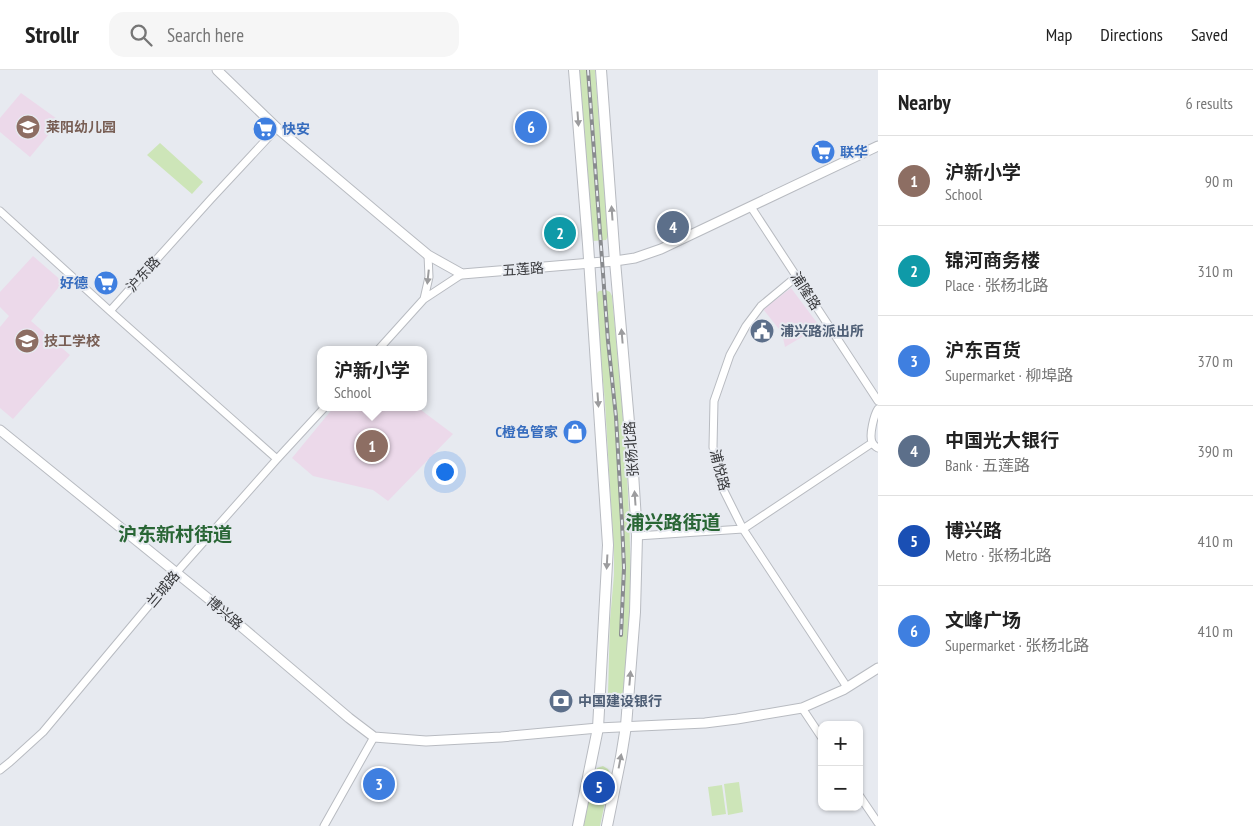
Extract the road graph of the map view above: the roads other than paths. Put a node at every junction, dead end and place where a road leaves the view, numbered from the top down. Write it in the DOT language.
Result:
graph roads {
  1 [pos="217,70"];
  2 [pos="574,70"];
  3 [pos="601,70"];
  4 [pos="277,128"];
  5 [pos="878,146"];
  6 [pos="751,207"];
  7 [pos="0,211"];
  8 [pos="428,254"];
  9 [pos="615,261"];
  10 [pos="589,264"];
  11 [pos="462,274"];
  12 [pos="796,277"];
  13 [pos="424,299"];
  14 [pos="110,311"];
  15 [pos="382,346"];
  16 [pos="878,401"];
  17 [pos="878,409"];
  18 [pos="321,411"];
  19 [pos="0,430"];
  20 [pos="875,446"];
  21 [pos="277,459"];
  22 [pos="743,529"];
  23 [pos="637,536"];
  24 [pos="176,573"];
  25 [pos="878,668"];
  26 [pos="847,687"];
  27 [pos="802,708"];
  28 [pos="626,726"];
  29 [pos="598,728"];
  30 [pos="818,732"];
  31 [pos="374,737"];
  32 [pos="0,770"];
  33 [pos="863,800"];
  34 [pos="878,823"];
  35 [pos="324,826"];
  36 [pos="578,826"];
  37 [pos="607,826"];
  1 -- 4 [label="street"];
  2 -- 10 [label="main road, one-way"];
  9 -- 3 [label="main road, 张杨北路, one-way"];
  4 -- 8 [label="street"];
  4 -- 14 [label="street, 沪东路"];
  5 -- 6 [label="street, 五莲路"];
  6 -- 9 [label="street, 五莲路"];
  6 -- 12 [label="street, 浦隆路"];
  7 -- 14 [label="street"];
  8 -- 11 [label="street"];
  8 -- 13 [label="street, one-way"];
  9 -- 10 [label="street, 五莲路"];
  23 -- 9 [label="main road, 张杨北路, one-way"];
  10 -- 11 [label="street, 五莲路"];
  10 -- 29 [label="main road, one-way"];
  11 -- 13 [label="street"];
  12 -- 16 [label="street, 浦隆路"];
  12 -- 22 [label="street, 浦悦路"];
  13 -- 15 [label="street"];
  14 -- 21 [label="street"];
  17 -- 20 [label="street"];
  18 -- 21 [label="street, 兰城路"];
  19 -- 24 [label="street, 博兴路"];
  20 -- 22 [label="street"];
  21 -- 24 [label="street, 兰城路"];
  22 -- 23 [label="street"];
  22 -- 26 [label="street, 浦悦路"];
  28 -- 23 [label="main road, 张杨北路, one-way"];
  24 -- 31 [label="street, 博兴路"];
  24 -- 32 [label="street, 兰城路"];
  25 -- 26 [label="street"];
  26 -- 27 [label="street"];
  27 -- 28 [label="street"];
  27 -- 30 [label="street"];
  28 -- 29 [label="street"];
  37 -- 28 [label="main road, 张杨北路, one-way"];
  29 -- 31 [label="street"];
  29 -- 36 [label="main road"];
  31 -- 35 [label="street"];
  33 -- 34 [label="street"];
}
